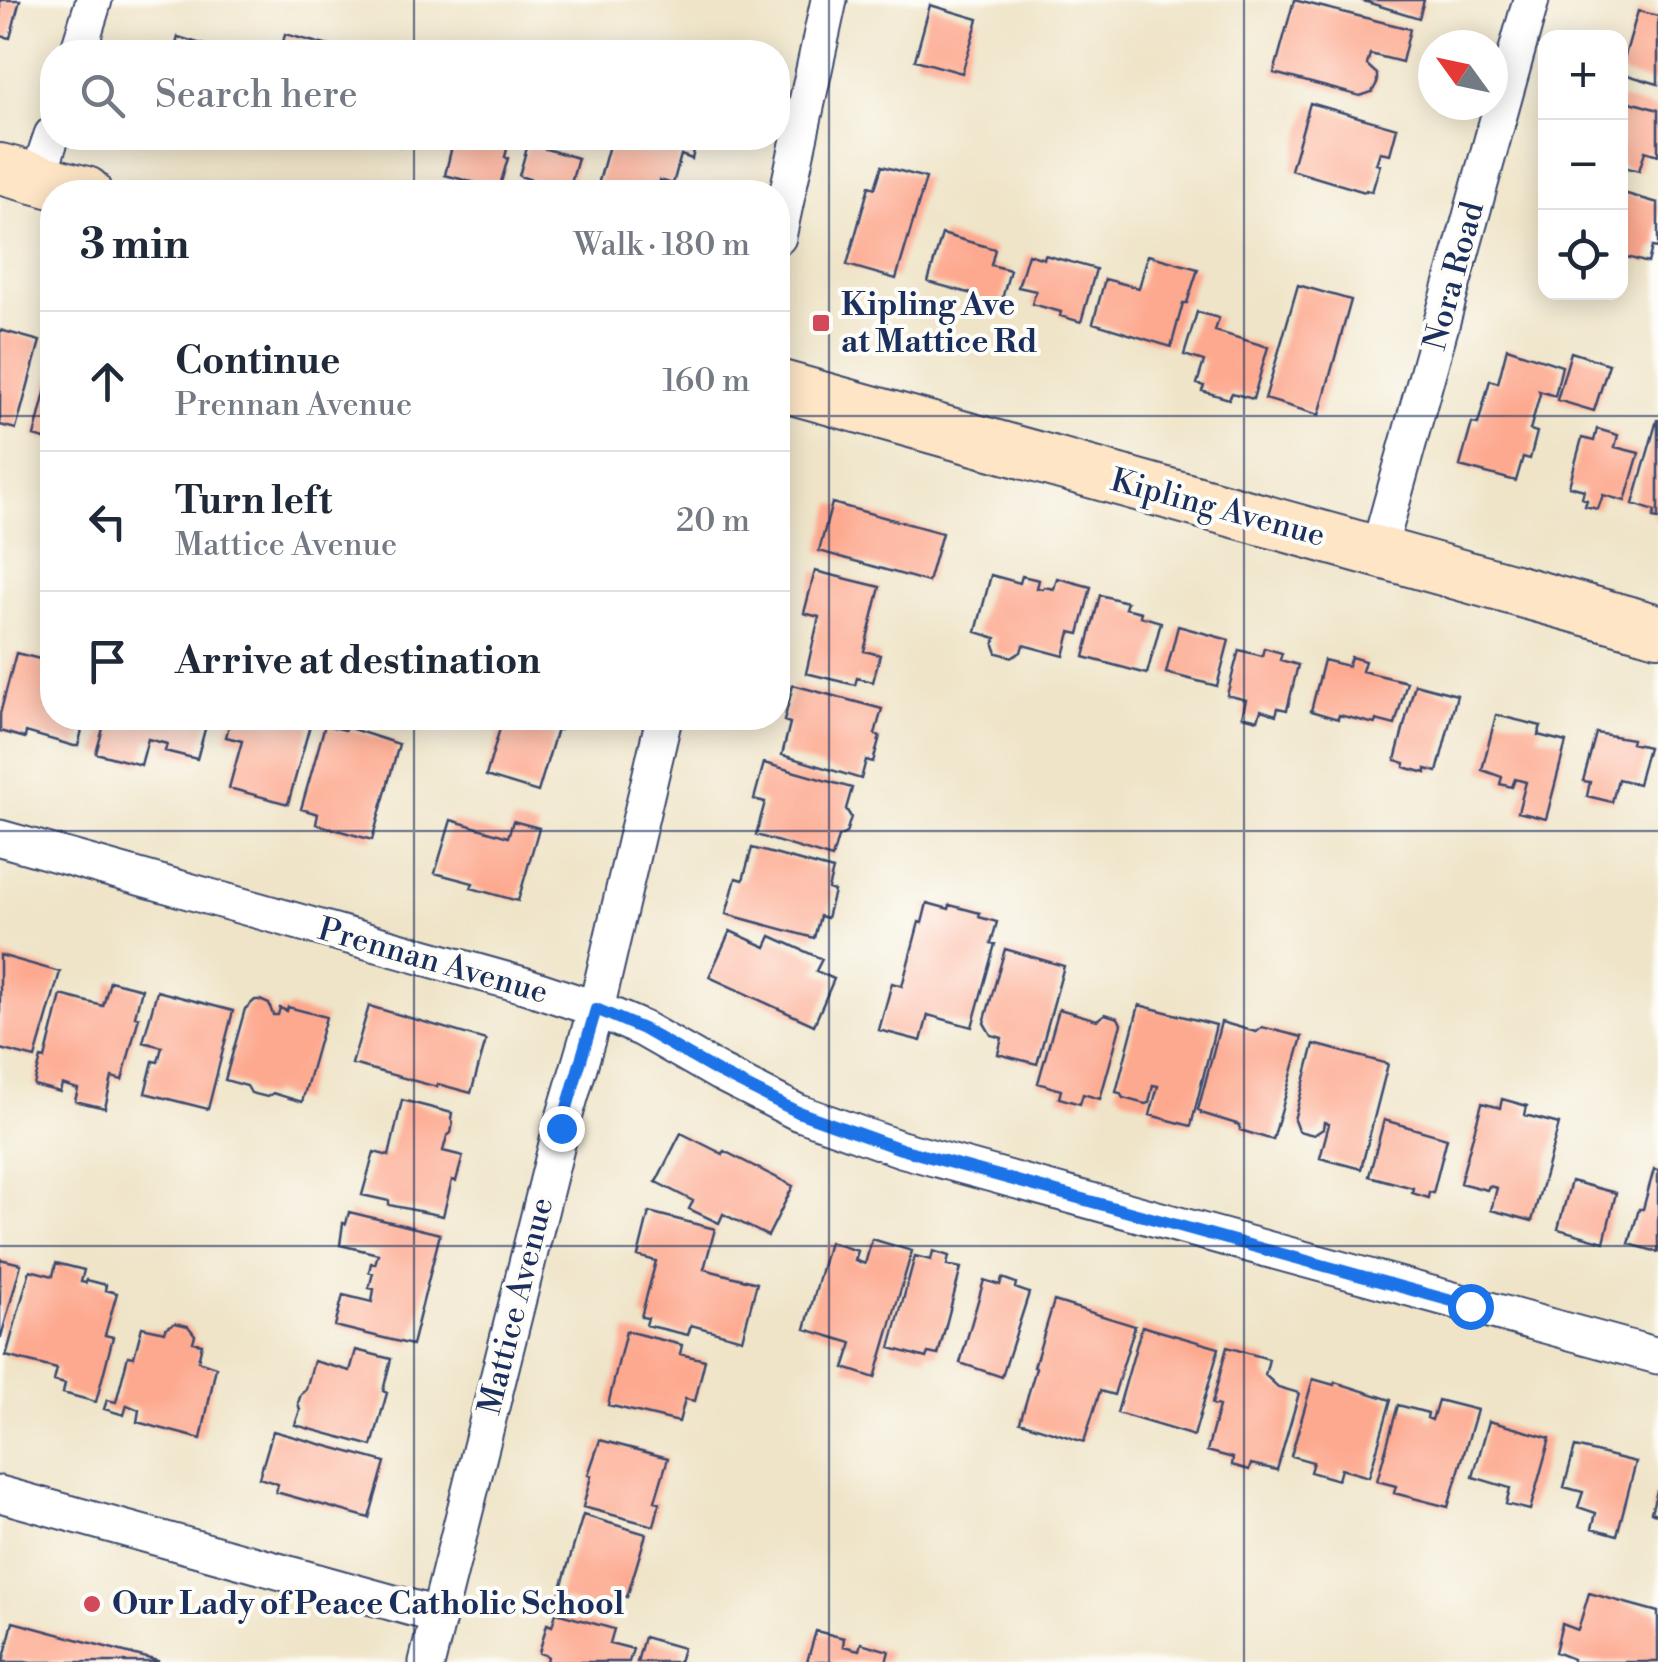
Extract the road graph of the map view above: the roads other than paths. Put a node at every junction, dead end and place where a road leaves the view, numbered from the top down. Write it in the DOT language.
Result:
graph roads {
  1 [pos="94,0"];
  2 [pos="829,0"];
  3 [pos="1530,0"];
  4 [pos="82,40"];
  5 [pos="30,161"];
  6 [pos="64,180"];
  7 [pos="790,180"];
  8 [pos="790,388"];
  9 [pos="1378,552"];
  10 [pos="1658,630"];
  11 [pos="661,730"];
  12 [pos="0,838"];
  13 [pos="596,1009"];
  14 [pos="1658,1356"];
  15 [pos="0,1494"];
  16 [pos="437,1614"];
  17 [pos="427,1662"];
  1 -- 4 [label="street"];
  2 -- 7 [label="street"];
  3 -- 9 [label="street, Nora Road"];
  5 -- 6 [label="main road"];
  8 -- 9 [label="main road, Kipling Avenue"];
  9 -- 10 [label="main road, Kipling Avenue"];
  11 -- 13 [label="street, Mattice Avenue"];
  12 -- 13 [label="street, Prennan Avenue"];
  13 -- 14 [label="street, Prennan Avenue"];
  13 -- 16 [label="street, Mattice Avenue"];
  15 -- 16 [label="street"];
  16 -- 17 [label="street, Mattice Avenue"];
}
